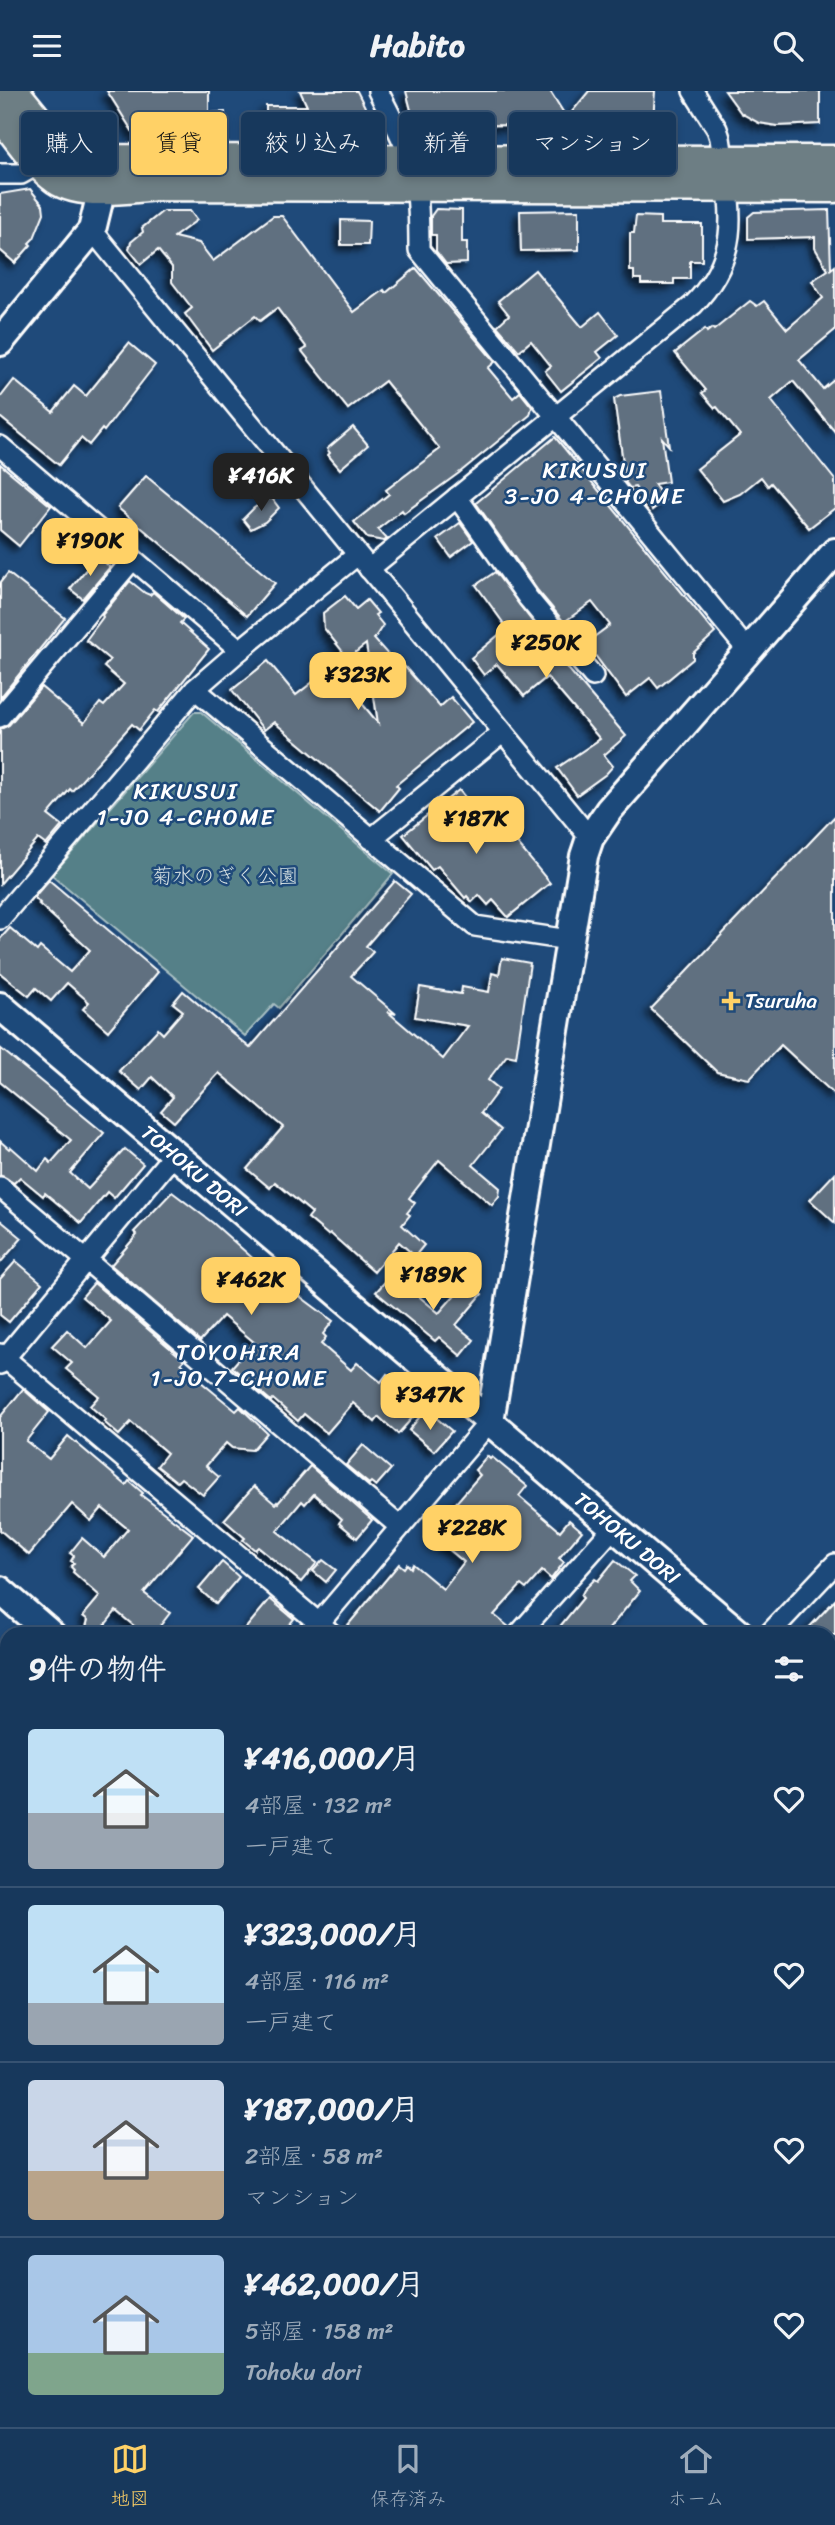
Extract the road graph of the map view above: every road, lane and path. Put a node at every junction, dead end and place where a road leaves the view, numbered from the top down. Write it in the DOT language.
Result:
graph roads {
  1 [pos="13,91"];
  2 [pos="378,91"];
  3 [pos="693,91"];
  4 [pos="25,112"];
  5 [pos="0,114"];
  6 [pos="21,132"];
  7 [pos="399,133"];
  8 [pos="117,161"];
  9 [pos="835,161"];
  10 [pos="399,173"];
  11 [pos="0,174"];
  12 [pos="21,174"];
  13 [pos="495,174"];
  14 [pos="726,174"];
  15 [pos="53,175"];
  16 [pos="106,175"];
  17 [pos="399,175"];
  18 [pos="413,175"];
  19 [pos="835,187"];
  20 [pos="102,189"];
  21 [pos="92,230"];
  22 [pos="0,342"];
  23 [pos="555,417"];
  24 [pos="0,446"];
  25 [pos="457,497"];
  26 [pos="835,552"];
  27 [pos="133,559"];
  28 [pos="363,562"];
  29 [pos="240,650"];
  30 [pos="748,652"];
  31 [pos="593,676"];
  32 [pos="195,689"];
  33 [pos="0,717"];
  34 [pos="502,733"];
  35 [pos="590,838"];
  36 [pos="371,839"];
  37 [pos="0,919"];
  38 [pos="569,940"];
  39 [pos="0,1006"];
  40 [pos="174,1154"];
  41 [pos="0,1187"];
  42 [pos="86,1261"];
  43 [pos="2,1358"];
  44 [pos="490,1421"];
  45 [pos="400,1526"];
  46 [pos="614,1527"];
  47 [pos="835,1564"];
  48 [pos="0,1590"];
  49 [pos="43,1627"];
  50 [pos="316,1627"];
  51 [pos="322,1627"];
  52 [pos="525,1627"];
  53 [pos="732,1627"];
  54 [pos="776,1627"];
  1 -- 4 [label="main road"];
  2 -- 7 [label="street"];
  3 -- 14 [label="street"];
  5 -- 6 [label="main road"];
  8 -- 10 [label="main road"];
  9 -- 14 [label="main road"];
  11 -- 12 [label="street"];
  13 -- 14 [label="main road"];
  14 -- 19 [label="main road"];
  14 -- 23 [label="street"];
  15 -- 20 [label="main road"];
  16 -- 20 [label="street"];
  17 -- 20 [label="main road"];
  18 -- 23 [label="street"];
  20 -- 21 [label="street"];
  21 -- 22 [label="street"];
  21 -- 28 [label="street"];
  23 -- 25 [label="street"];
  23 -- 30 [label="street"];
  24 -- 27 [label="street"];
  25 -- 28 [label="street"];
  25 -- 31 [label="street"];
  26 -- 30 [label="street"];
  27 -- 29 [label="street"];
  27 -- 33 [label="street"];
  28 -- 29 [label="street"];
  28 -- 34 [label="street"];
  29 -- 32 [label="street"];
  30 -- 35 [label="street"];
  32 -- 36 [label="street"];
  32 -- 37 [label="street"];
  34 -- 35 [label="street"];
  34 -- 36 [label="street"];
  35 -- 38 [label="street"];
  36 -- 38 [label="street"];
  38 -- 44 [label="street"];
  39 -- 40 [label="street, TOHOKU DORI"];
  40 -- 42 [label="street"];
  40 -- 44 [label="street, TOHOKU DORI"];
  41 -- 42 [label="street"];
  42 -- 43 [label="street"];
  42 -- 45 [label="street"];
  43 -- 50 [label="street"];
  44 -- 45 [label="street"];
  44 -- 46 [label="street, TOHOKU DORI"];
  45 -- 51 [label="street"];
  46 -- 52 [label="street"];
  46 -- 53 [label="street, TOHOKU DORI"];
  47 -- 54 [label="street"];
  48 -- 49 [label="street"];
}
